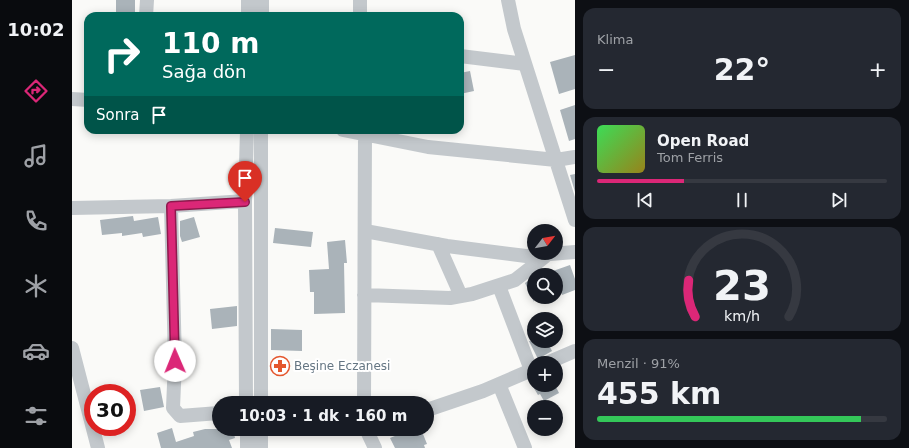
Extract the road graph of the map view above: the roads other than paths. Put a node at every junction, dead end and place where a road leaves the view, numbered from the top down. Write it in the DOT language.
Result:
graph roads {
  1 [pos="147,0"];
  2 [pos="248,0"];
  3 [pos="262,0"];
  4 [pos="360,0"];
  5 [pos="508,0"];
  6 [pos="146,12"];
  7 [pos="248,12"];
  8 [pos="262,12"];
  9 [pos="360,12"];
  10 [pos="464,56"];
  11 [pos="525,64"];
  12 [pos="72,99"];
  13 [pos="84,100"];
  14 [pos="247,134"];
  15 [pos="261,134"];
  16 [pos="365,134"];
  17 [pos="373,134"];
  18 [pos="575,157"];
  19 [pos="556,160"];
  20 [pos="245,202"];
  21 [pos="171,206"];
  22 [pos="72,208"];
  23 [pos="575,220"];
  24 [pos="365,231"];
  25 [pos="438,244"];
  26 [pos="575,252"];
  27 [pos="563,253"];
  28 [pos="527,256"];
  29 [pos="540,260"];
  30 [pos="499,286"];
  31 [pos="364,295"];
  32 [pos="461,296"];
  33 [pos="72,348"];
  34 [pos="575,351"];
  35 [pos="528,356"];
  36 [pos="563,356"];
  37 [pos="527,372"];
  38 [pos="499,384"];
  39 [pos="246,396"];
  40 [pos="261,396"];
  41 [pos="364,396"];
  42 [pos="434,408"];
  43 [pos="212,414"];
  44 [pos="247,436"];
  45 [pos="261,436"];
  46 [pos="369,436"];
  47 [pos="98,448"];
  48 [pos="247,448"];
  49 [pos="261,448"];
  50 [pos="374,448"];
  51 [pos="525,448"];
  1 -- 6 [label="street"];
  2 -- 7 [label="street"];
  3 -- 8 [label="street"];
  4 -- 9 [label="street"];
  5 -- 11 [label="street"];
  10 -- 11 [label="street"];
  11 -- 19 [label="street"];
  12 -- 13 [label="street"];
  14 -- 20 [label="street"];
  15 -- 40 [label="street"];
  16 -- 24 [label="street"];
  17 -- 19 [label="street"];
  18 -- 19 [label="street"];
  19 -- 23 [label="street"];
  20 -- 21 [label="street"];
  20 -- 39 [label="street"];
  21 -- 22 [label="street"];
  21 -- 43 [label="street"];
  24 -- 25 [label="street"];
  24 -- 31 [label="street"];
  25 -- 28 [label="street"];
  25 -- 32 [label="street"];
  26 -- 27 [label="street"];
  29 -- 30 [label="street"];
  30 -- 32 [label="street"];
  30 -- 35 [label="street"];
  31 -- 32 [label="street"];
  31 -- 41 [label="street"];
  33 -- 47 [label="street"];
  34 -- 36 [label="street"];
  37 -- 38 [label="street"];
  38 -- 42 [label="street"];
  38 -- 51 [label="street"];
  44 -- 48 [label="street"];
  45 -- 49 [label="street"];
  46 -- 50 [label="street"];
}
